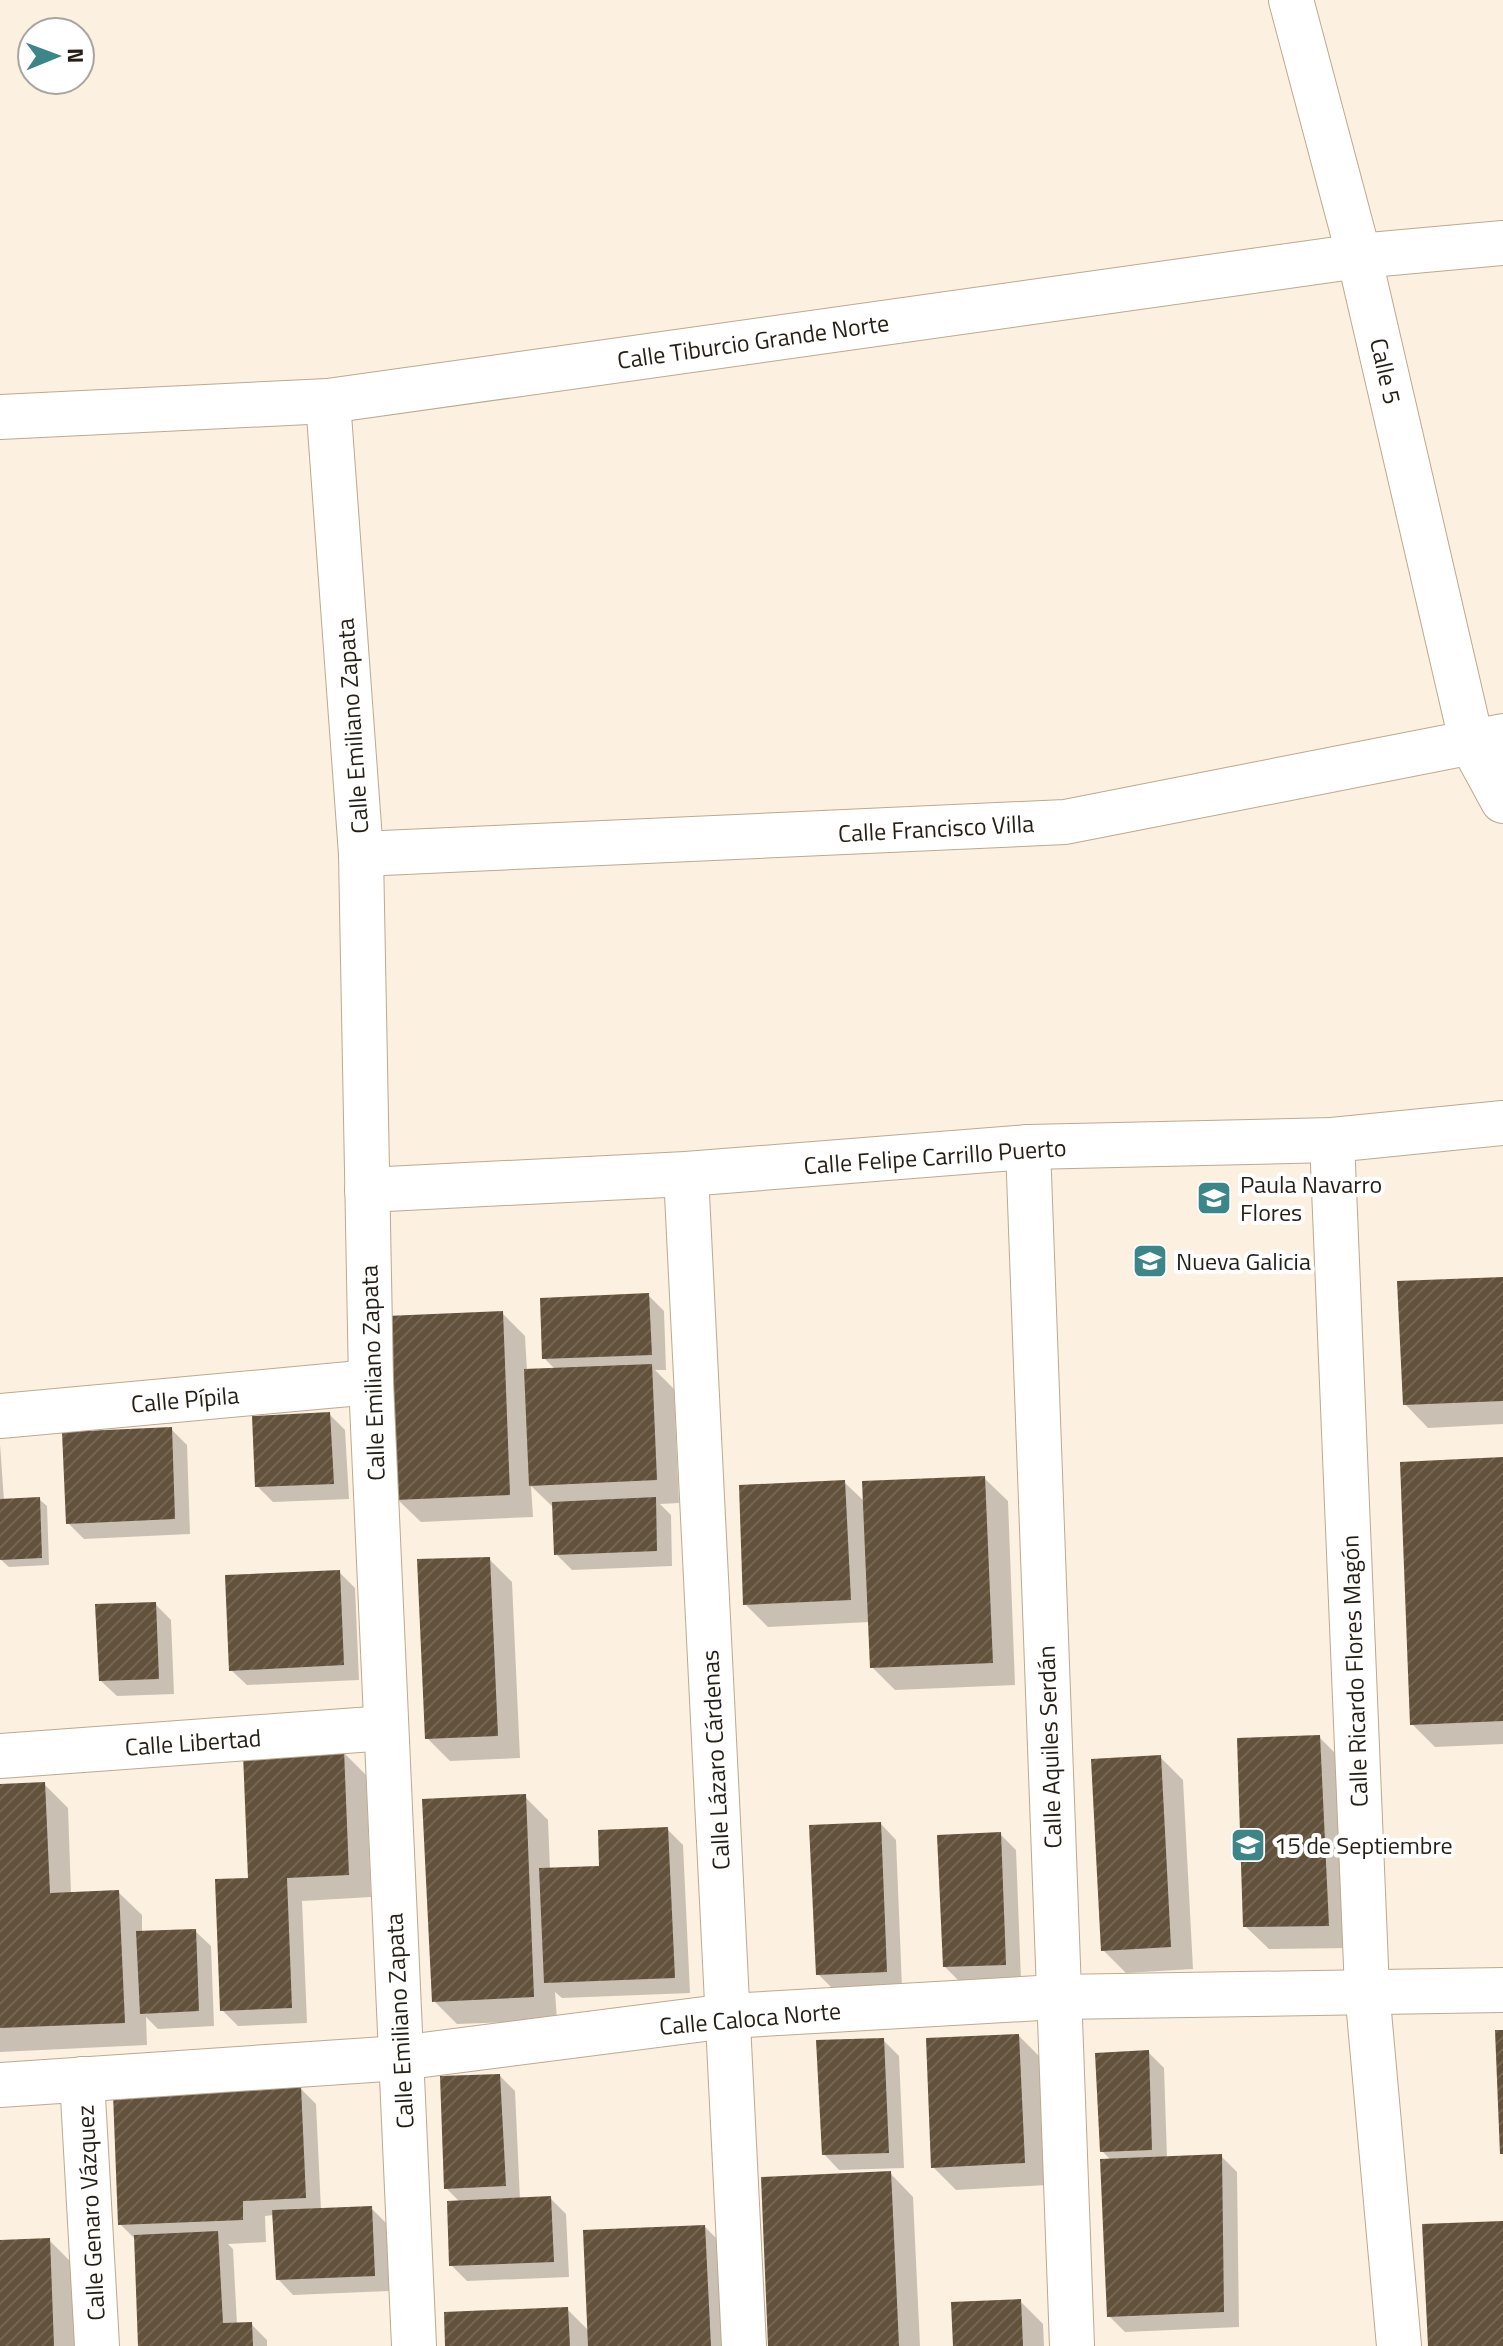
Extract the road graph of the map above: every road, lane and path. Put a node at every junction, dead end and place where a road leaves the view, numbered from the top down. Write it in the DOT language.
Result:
graph roads {
  1 [pos="1291,0"];
  2 [pos="1503,243"];
  3 [pos="1359,256"];
  4 [pos="328,401"];
  5 [pos="0,417"];
  6 [pos="1488,740"];
  7 [pos="1503,801"];
  8 [pos="361,854"];
  9 [pos="1503,1123"];
  10 [pos="1332,1140"];
  11 [pos="1028,1147"];
  12 [pos="686,1174"];
  13 [pos="367,1190"];
  14 [pos="371,1382"];
  15 [pos="0,1416"];
  16 [pos="386,1728"];
  17 [pos="0,1756"];
  18 [pos="1367,1990"];
  19 [pos="1503,1990"];
  20 [pos="1057,1997"];
  21 [pos="728,2016"];
  22 [pos="400,2058"];
  23 [pos="82,2079"];
  24 [pos="0,2085"];
  25 [pos="97,2346"];
  26 [pos="414,2346"];
  27 [pos="744,2346"];
  28 [pos="1072,2346"];
  29 [pos="1399,2346"];
  1 -- 3 [label="street, Calle 5"];
  2 -- 3 [label="street, Calle Tiburcio Grande Norte"];
  3 -- 4 [label="street, Calle Tiburcio Grande Norte"];
  3 -- 6 [label="street, Calle 5"];
  4 -- 5 [label="street, Calle Tiburcio Grande Norte"];
  4 -- 8 [label="street, Calle Emiliano Zapata"];
  6 -- 7 [label="street, Calle 5"];
  6 -- 8 [label="street, Calle Francisco Villa"];
  8 -- 13 [label="street, Calle Emiliano Zapata"];
  9 -- 10 [label="street, Calle Felipe Carrillo Puerto"];
  10 -- 11 [label="street, Calle Felipe Carrillo Puerto"];
  10 -- 18 [label="street, Calle Ricardo Flores Magón"];
  11 -- 12 [label="street, Calle Felipe Carrillo Puerto"];
  11 -- 20 [label="street, Calle Aquiles Serdán"];
  12 -- 13 [label="street, Calle Felipe Carrillo Puerto"];
  12 -- 21 [label="street, Calle Lázaro Cárdenas"];
  13 -- 14 [label="street, Calle Emiliano Zapata"];
  14 -- 15 [label="street, Calle Pípila"];
  14 -- 16 [label="street, Calle Emiliano Zapata"];
  16 -- 17 [label="street, Calle Libertad"];
  16 -- 22 [label="street, Calle Emiliano Zapata"];
  18 -- 19 [label="street, Calle Caloca Norte"];
  18 -- 20 [label="street, Calle Caloca Norte"];
  18 -- 29 [label="street, Calle Ricardo Flores Magón"];
  20 -- 21 [label="street, Calle Caloca Norte"];
  20 -- 28 [label="street, Calle Aquiles Serdán"];
  21 -- 22 [label="street, Calle Caloca Norte"];
  21 -- 27 [label="street, Calle Lázaro Cárdenas"];
  22 -- 23 [label="street, Calle Caloca Norte"];
  22 -- 26 [label="street, Calle Emiliano Zapata"];
  23 -- 24 [label="street, Calle Caloca Norte"];
  23 -- 25 [label="street, Calle Genaro Vázquez"];
}
